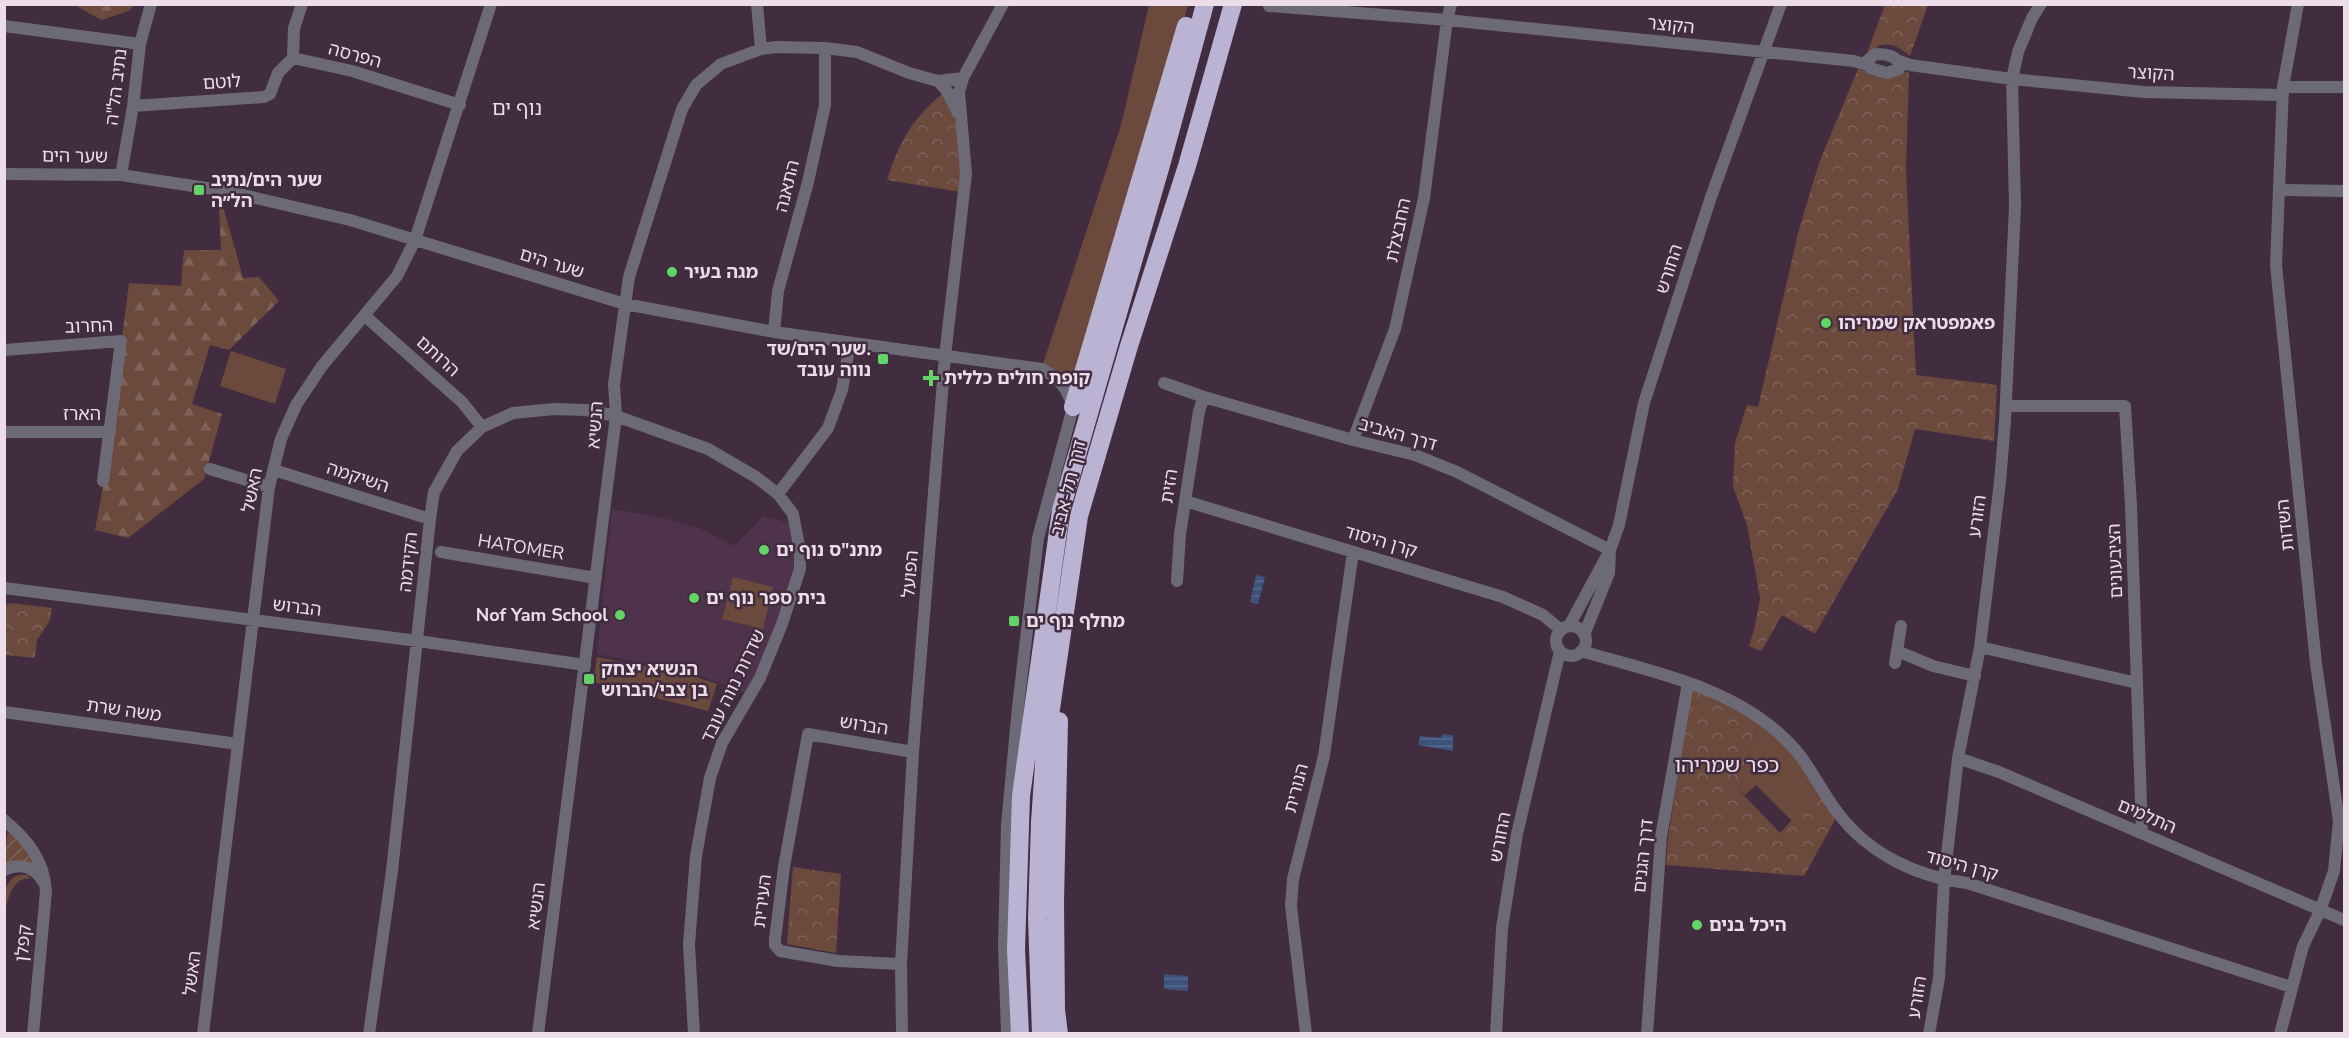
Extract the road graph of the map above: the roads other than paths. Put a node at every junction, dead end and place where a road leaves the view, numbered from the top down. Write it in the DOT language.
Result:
graph roads {
  1 [pos="151,4"];
  2 [pos="302,4"];
  3 [pos="491,4"];
  4 [pos="757,4"];
  5 [pos="1003,4"];
  6 [pos="1193,4"];
  7 [pos="1205,4"];
  8 [pos="1233,4"];
  9 [pos="1451,4"];
  10 [pos="1781,4"];
  11 [pos="2041,4"];
  12 [pos="2298,4"];
  13 [pos="1269,6"];
  14 [pos="1447,20"];
  15 [pos="4,26"];
  16 [pos="140,44"];
  17 [pos="825,48"];
  18 [pos="761,49"];
  19 [pos="1765,52"];
  20 [pos="293,58"];
  21 [pos="1867,62"];
  22 [pos="1903,65"];
  23 [pos="963,78"];
  24 [pos="2012,79"];
  25 [pos="938,81"];
  26 [pos="2344,87"];
  27 [pos="2283,91"];
  28 [pos="460,105"];
  29 [pos="133,106"];
  30 [pos="960,118"];
  31 [pos="4,174"];
  32 [pos="121,175"];
  33 [pos="2279,190"];
  34 [pos="2344,191"];
  35 [pos="415,240"];
  36 [pos="625,304"];
  37 [pos="365,316"];
  38 [pos="774,332"];
  39 [pos="850,343"];
  40 [pos="4,350"];
  41 [pos="945,356"];
  42 [pos="1164,383"];
  43 [pos="1204,397"];
  44 [pos="2006,406"];
  45 [pos="1073,407"];
  46 [pos="616,416"];
  47 [pos="482,427"];
  48 [pos="4,432"];
  49 [pos="110,432"];
  50 [pos="1353,440"];
  51 [pos="210,469"];
  52 [pos="274,470"];
  53 [pos="103,481"];
  54 [pos="269,487"];
  55 [pos="778,494"];
  56 [pos="1185,501"];
  57 [pos="430,519"];
  58 [pos="1610,550"];
  59 [pos="441,552"];
  60 [pos="1353,552"];
  61 [pos="596,578"];
  62 [pos="1177,581"];
  63 [pos="4,588"];
  64 [pos="253,620"];
  65 [pos="1901,626"];
  66 [pos="1565,628"];
  67 [pos="1584,635"];
  68 [pos="1062,638"];
  69 [pos="418,641"];
  70 [pos="1980,647"];
  71 [pos="1560,651"];
  72 [pos="1581,651"];
  73 [pos="585,665"];
  74 [pos="1975,676"];
  75 [pos="1688,683"];
  76 [pos="2137,683"];
  77 [pos="4,712"];
  78 [pos="808,734"];
  79 [pos="238,744"];
  80 [pos="913,752"];
  81 [pos="1958,759"];
  82 [pos="4,820"];
  83 [pos="2142,833"];
  84 [pos="4,870"];
  85 [pos="1944,880"];
  86 [pos="46,891"];
  87 [pos="2320,911"];
  88 [pos="2344,920"];
  89 [pos="901,964"];
  90 [pos="2291,987"];
  91 [pos="33,1034"];
  92 [pos="202,1034"];
  93 [pos="369,1034"];
  94 [pos="538,1034"];
  95 [pos="694,1034"];
  96 [pos="902,1034"];
  97 [pos="1007,1034"];
  98 [pos="1020,1034"];
  99 [pos="1041,1034"];
  100 [pos="1059,1034"];
  101 [pos="1306,1034"];
  102 [pos="1496,1034"];
  103 [pos="1647,1034"];
  104 [pos="1929,1034"];
  105 [pos="2280,1034"];
  1 -- 16 [label="street, נתיב הל\"ה"];
  2 -- 20 [label="street"];
  3 -- 28 [label="street, האשל"];
  4 -- 18 [label="street"];
  5 -- 23 [label="street, הפועל"];
  6 -- 45 [label="highway"];
  7 -- 98 [label="highway, דרך תל-אביב"];
  8 -- 68 [label="highway, דרך תל-אביב"];
  9 -- 14 [label="street, החבצלת"];
  10 -- 19 [label="street, החורש"];
  11 -- 24 [label="street, הזורע"];
  12 -- 27 [label="street, השדות"];
  13 -- 14 [label="street, הקוצר"];
  14 -- 19 [label="street, הקוצר"];
  14 -- 50 [label="street, החבצלת"];
  15 -- 16 [label="street"];
  16 -- 29 [label="street, נתיב הל\"ה"];
  17 -- 18 [label="street, הנשיא"];
  17 -- 25 [label="street, הנשיא"];
  17 -- 38 [label="street, התאנה"];
  18 -- 36 [label="street, הנשיא"];
  19 -- 21 [label="street, הקוצר"];
  19 -- 58 [label="street, החורש"];
  20 -- 28 [label="street, הפרסה"];
  20 -- 29 [label="street, לוטם"];
  21 -- 22 [label="street"];
  21 -- 22 [label="street, הקוצר"];
  22 -- 24 [label="street, הקוצר"];
  23 -- 25 [label="street"];
  23 -- 30 [label="street, הפועל"];
  24 -- 27 [label="street, הקוצר"];
  24 -- 44 [label="street, הזורע"];
  25 -- 30 [label="street, הפועל"];
  26 -- 27 [label="street, הקוצר"];
  27 -- 33 [label="street, השדות"];
  28 -- 35 [label="street, האשל"];
  29 -- 32 [label="street, נתיב הל\"ה"];
  30 -- 41 [label="street, הפועל"];
  31 -- 32 [label="street, שער הים"];
  32 -- 35 [label="street, שער הים"];
  33 -- 34 [label="street"];
  33 -- 87 [label="street, השדות"];
  35 -- 36 [label="street, שער הים"];
  35 -- 37 [label="street, האשל"];
  36 -- 38 [label="street, שער הים"];
  36 -- 46 [label="street, הנשיא"];
  37 -- 47 [label="street, הרותם"];
  37 -- 52 [label="street, האשל"];
  38 -- 39 [label="street, שער הים"];
  39 -- 41 [label="street, שער הים"];
  39 -- 55 [label="street"];
  40 -- 49 [label="street, החרוב"];
  41 -- 45 [label="street, שער הים"];
  41 -- 80 [label="street, הפועל"];
  42 -- 43 [label="street, דרך האביב"];
  43 -- 50 [label="street, דרך האביב"];
  43 -- 56 [label="street, הזית"];
  44 -- 70 [label="street, הזורע"];
  44 -- 76 [label="street, הציבעונים"];
  45 -- 97 [label="street"];
  46 -- 47 [label="street, הקידמה"];
  46 -- 55 [label="street, הקידמה"];
  46 -- 61 [label="street, הנשיא"];
  47 -- 57 [label="street, הקידמה"];
  48 -- 49 [label="street, הארז"];
  49 -- 53 [label="street, הארז"];
  50 -- 58 [label="street, דרך האביב"];
  51 -- 54 [label="street"];
  52 -- 54 [label="street, האשל"];
  52 -- 57 [label="street, השיקמה"];
  54 -- 64 [label="street, האשל"];
  55 -- 95 [label="street, שדרות נווה עובד"];
  56 -- 60 [label="street, קרן היסוד"];
  56 -- 62 [label="street, הזית"];
  57 -- 69 [label="street, הקידמה"];
  58 -- 66 [label="street, החורש"];
  58 -- 67 [label="street, החורש"];
  59 -- 61 [label="street, HATOMER"];
  60 -- 66 [label="street, קרן היסוד"];
  60 -- 101 [label="street, הנורית"];
  61 -- 73 [label="street, הנשיא"];
  63 -- 64 [label="street, הברוש"];
  64 -- 69 [label="street, הברוש"];
  64 -- 79 [label="street, האשל"];
  65 -- 74 [label="street"];
  66 -- 67 [label="street"];
  66 -- 71 [label="street"];
  67 -- 72 [label="street"];
  68 -- 99 [label="highway, דרך תל-אביב"];
  68 -- 100 [label="highway"];
  69 -- 73 [label="street, הברוש"];
  69 -- 93 [label="street, הקידמה"];
  70 -- 74 [label="street, הזורע"];
  70 -- 76 [label="street"];
  71 -- 72 [label="street"];
  71 -- 102 [label="street, החורש"];
  72 -- 75 [label="street, קרן היסוד"];
  73 -- 94 [label="street, הנשיא"];
  74 -- 81 [label="street, הזורע"];
  75 -- 85 [label="street, קרן היסוד"];
  75 -- 103 [label="street, דרך הגנים"];
  76 -- 83 [label="street, הציבעונים"];
  77 -- 79 [label="street, משה שרת"];
  78 -- 80 [label="street, הברוש"];
  78 -- 89 [label="street, העירית"];
  79 -- 92 [label="street, האשל"];
  80 -- 89 [label="street, הפועל"];
  81 -- 83 [label="street, התלמים"];
  81 -- 85 [label="street, הזורע"];
  82 -- 86 [label="street, קפלן"];
  83 -- 87 [label="street, התלמים"];
  84 -- 86 [label="street"];
  85 -- 90 [label="street, קרן היסוד"];
  85 -- 104 [label="street, הזורע"];
  86 -- 91 [label="street, קפלן"];
  87 -- 88 [label="street, התלמים"];
  87 -- 90 [label="street, השדות"];
  89 -- 96 [label="street, הפועל"];
  90 -- 105 [label="street, השדות"];
}
